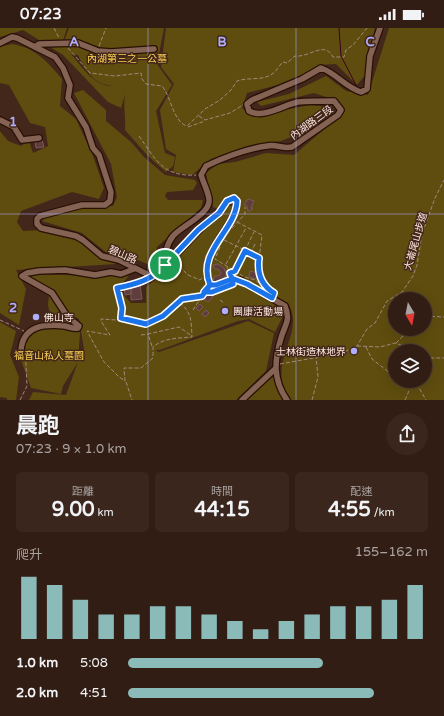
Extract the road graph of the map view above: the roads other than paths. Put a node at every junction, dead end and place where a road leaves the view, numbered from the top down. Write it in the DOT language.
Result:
graph roads {
  1 [pos="380,28"];
  2 [pos="0,43"];
  3 [pos="35,47"];
  4 [pos="154,49"];
  5 [pos="0,120"];
  6 [pos="39,138"];
  7 [pos="165,265"];
  8 [pos="134,269"];
  9 [pos="21,350"];
  10 [pos="275,367"];
  11 [pos="242,400"];
  12 [pos="287,400"];
  1 -- 7 [label="street, 內湖路三段"];
  2 -- 3 [label="street, 碧山路"];
  3 -- 4 [label="street"];
  3 -- 8 [label="street, 碧山路"];
  5 -- 6 [label="street"];
  7 -- 8 [label="street, 碧山路"];
  7 -- 10 [label="street"];
  8 -- 9 [label="street"];
  10 -- 11 [label="street"];
  10 -- 12 [label="street"];
}
